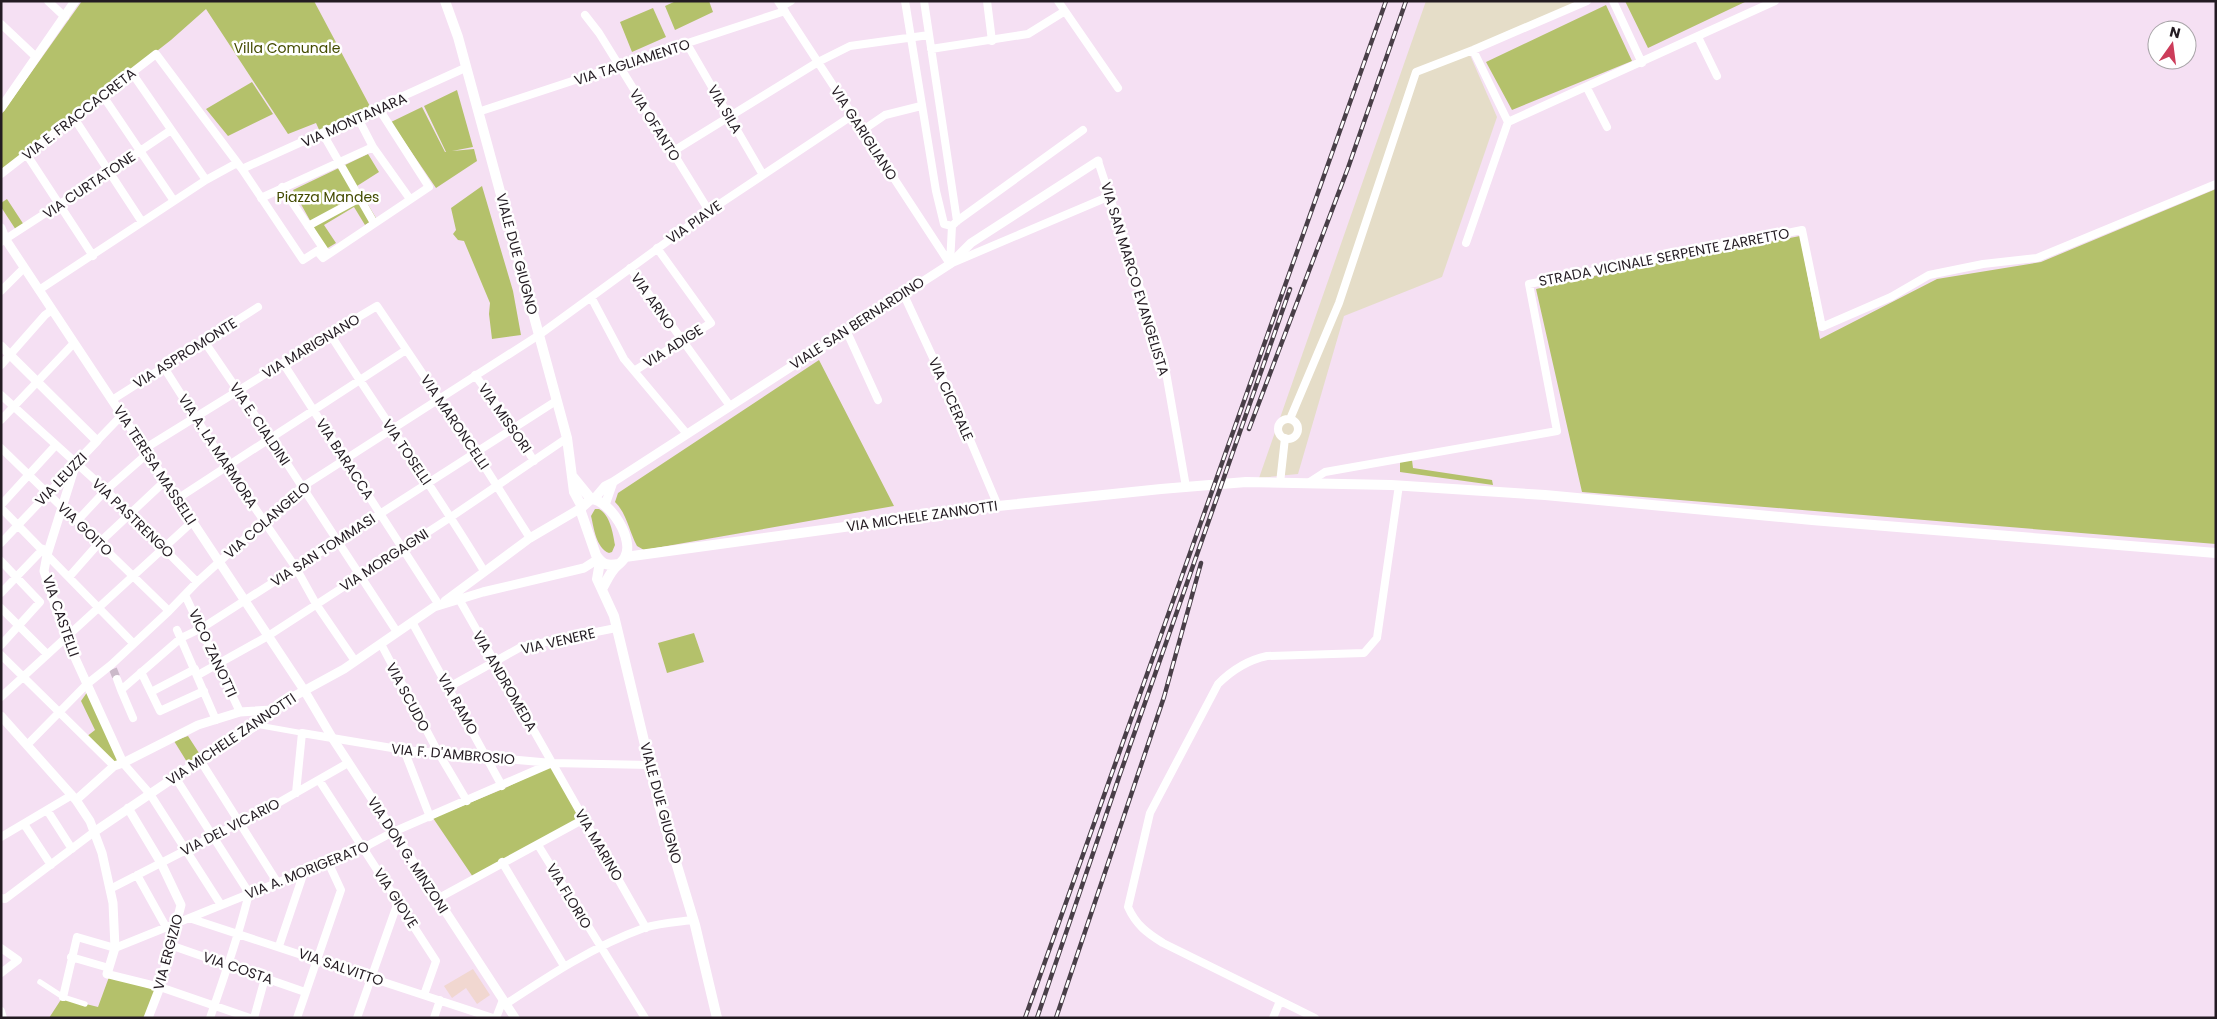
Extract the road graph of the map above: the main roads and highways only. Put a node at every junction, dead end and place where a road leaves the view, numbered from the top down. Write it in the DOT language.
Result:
graph roads {
  1 [pos="445,1"];
  2 [pos="573,477"];
  3 [pos="592,499"];
  4 [pos="581,508"];
  5 [pos="626,540"];
  6 [pos="2216,553"];
  7 [pos="647,554"];
  8 [pos="599,560"];
  9 [pos="622,560"];
  10 [pos="602,589"];
  11 [pos="717,1018"];
  1 -- 2 [label="main road, VIALE DUE GIUGNO"];
  2 -- 3 [label="main road"];
  2 -- 4 [label="main road, VIALE DUE GIUGNO"];
  3 -- 4 [label="main road"];
  3 -- 5 [label="main road"];
  4 -- 8 [label="main road, VIALE DUE GIUGNO"];
  5 -- 7 [label="main road"];
  5 -- 9 [label="main road"];
  6 -- 7 [label="main road, VIA MICHELE ZANNOTTI"];
  7 -- 9 [label="main road, VIA MICHELE ZANNOTTI"];
  8 -- 9 [label="main road, VIA MICHELE ZANNOTTI"];
  8 -- 10 [label="main road, VIALE DUE GIUGNO"];
  9 -- 10 [label="main road"];
  10 -- 11 [label="main road, VIALE DUE GIUGNO"];
}
